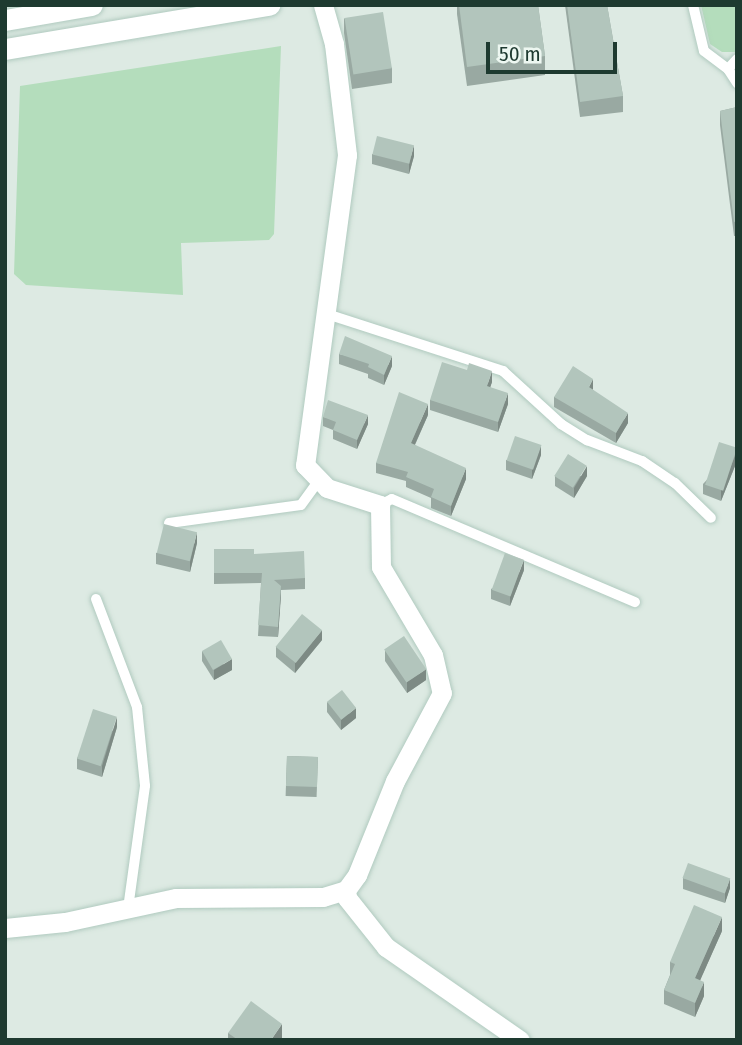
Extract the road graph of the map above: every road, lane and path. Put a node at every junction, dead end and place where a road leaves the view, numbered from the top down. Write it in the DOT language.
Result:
graph roads {
  1 [pos="92,5"];
  2 [pos="269,5"];
  3 [pos="323,5"];
  4 [pos="693,5"];
  5 [pos="61,8"];
  6 [pos="5,20"];
  7 [pos="5,49"];
  8 [pos="737,58"];
  9 [pos="728,69"];
  10 [pos="737,83"];
  11 [pos="327,314"];
  12 [pos="318,482"];
  13 [pos="380,505"];
  14 [pos="710,518"];
  15 [pos="169,523"];
  16 [pos="96,599"];
  17 [pos="635,602"];
  18 [pos="346,890"];
  19 [pos="128,908"];
  20 [pos="5,928"];
  21 [pos="520,1040"];
  1 -- 5 [label="main road"];
  2 -- 7 [label="main road"];
  3 -- 11 [label="street"];
  4 -- 9 [label="lane"];
  5 -- 6 [label="main road"];
  8 -- 9 [label="lane"];
  9 -- 10 [label="lane"];
  11 -- 12 [label="street"];
  11 -- 14 [label="lane"];
  12 -- 13 [label="street"];
  12 -- 15 [label="lane"];
  13 -- 17 [label="lane"];
  13 -- 18 [label="street"];
  16 -- 19 [label="lane"];
  18 -- 19 [label="street"];
  18 -- 21 [label="street"];
  19 -- 20 [label="street"];
}
